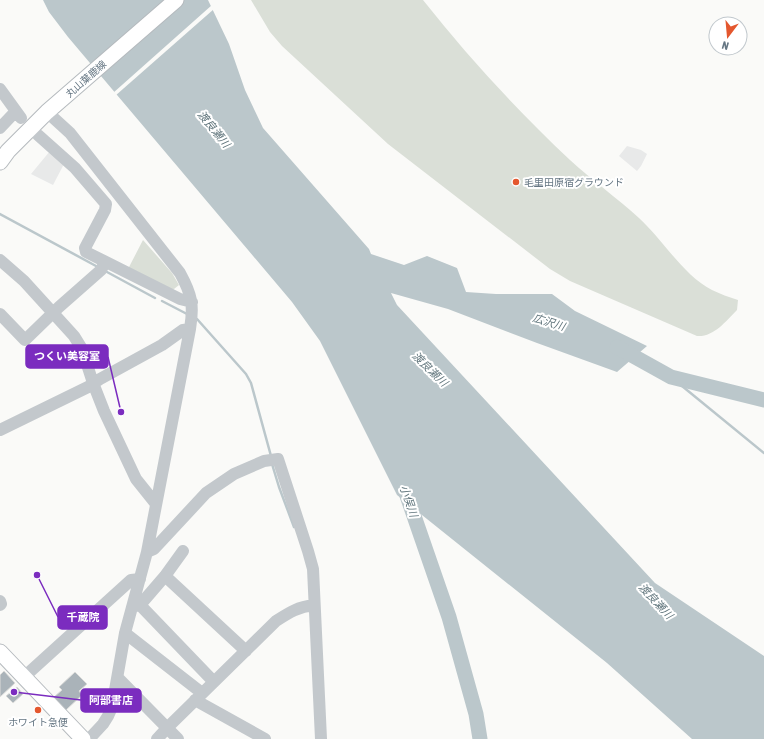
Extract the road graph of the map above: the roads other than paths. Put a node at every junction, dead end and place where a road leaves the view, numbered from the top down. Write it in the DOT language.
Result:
graph roads {
  1 [pos="176,0"];
  2 [pos="0,89"];
  3 [pos="52,109"];
  4 [pos="0,128"];
  5 [pos="38,135"];
  6 [pos="0,162"];
  7 [pos="0,260"];
  8 [pos="105,262"];
  9 [pos="192,302"];
  10 [pos="53,313"];
  11 [pos="0,314"];
  12 [pos="190,329"];
  13 [pos="93,384"];
  14 [pos="0,430"];
  15 [pos="156,504"];
  16 [pos="183,551"];
  17 [pos="147,552"];
  18 [pos="165,576"];
  19 [pos="140,578"];
  20 [pos="0,601"];
  21 [pos="0,605"];
  22 [pos="135,606"];
  23 [pos="311,606"];
  24 [pos="125,633"];
  25 [pos="246,650"];
  26 [pos="0,653"];
  27 [pos="24,677"];
  28 [pos="118,678"];
  29 [pos="214,682"];
  30 [pos="199,696"];
  31 [pos="168,727"];
  32 [pos="251,736"];
  33 [pos="82,739"];
  34 [pos="89,739"];
  35 [pos="157,739"];
  36 [pos="178,739"];
  37 [pos="265,739"];
  38 [pos="321,739"];
  1 -- 3 [label="main road, 丸山葉鹿線"];
  2 -- 4 [label="street"];
  3 -- 6 [label="main road, 丸山葉鹿線"];
  3 -- 9 [label="street"];
  5 -- 8 [label="street"];
  7 -- 10 [label="street"];
  8 -- 9 [label="street"];
  8 -- 10 [label="street"];
  9 -- 12 [label="street"];
  10 -- 11 [label="street"];
  10 -- 13 [label="street"];
  12 -- 13 [label="street"];
  12 -- 15 [label="street"];
  13 -- 14 [label="street"];
  13 -- 15 [label="street"];
  15 -- 17 [label="street"];
  16 -- 18 [label="street"];
  17 -- 19 [label="street"];
  17 -- 23 [label="street"];
  18 -- 22 [label="street"];
  18 -- 25 [label="street"];
  19 -- 22 [label="street"];
  19 -- 27 [label="street"];
  20 -- 21 [label="street"];
  22 -- 24 [label="street"];
  22 -- 29 [label="street"];
  23 -- 25 [label="street"];
  23 -- 38 [label="street"];
  24 -- 28 [label="street"];
  24 -- 30 [label="street"];
  25 -- 29 [label="street"];
  26 -- 27 [label="main road"];
  27 -- 33 [label="main road"];
  28 -- 31 [label="street"];
  28 -- 34 [label="street"];
  29 -- 30 [label="street"];
  30 -- 31 [label="street"];
  30 -- 32 [label="street"];
  31 -- 35 [label="street"];
  31 -- 36 [label="street"];
  32 -- 37 [label="street"];
}
